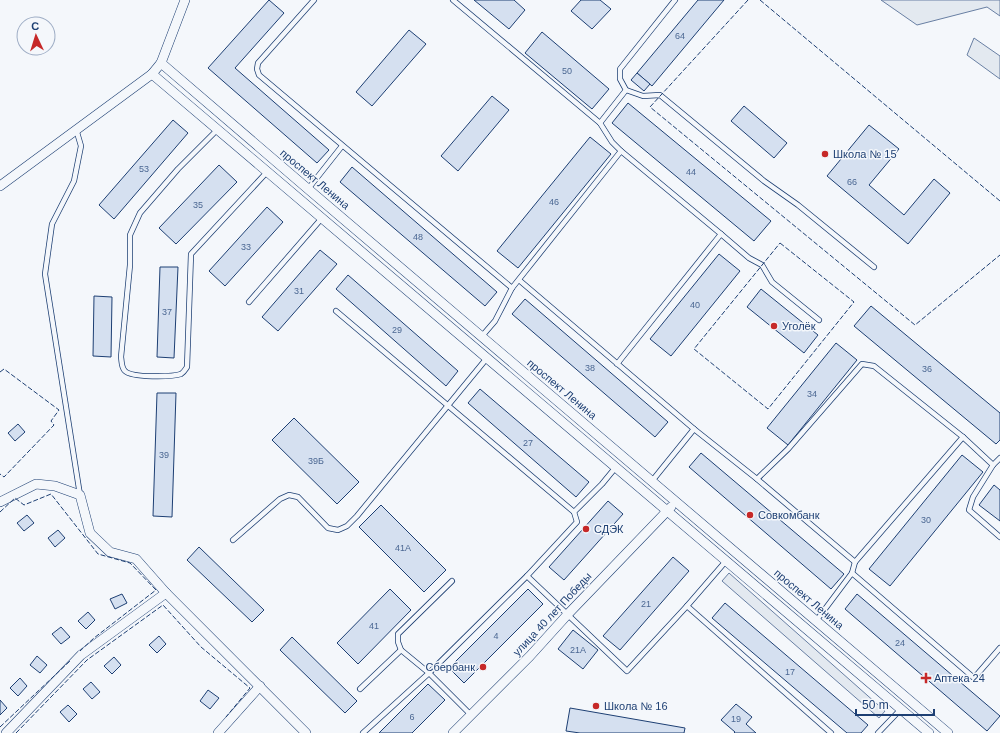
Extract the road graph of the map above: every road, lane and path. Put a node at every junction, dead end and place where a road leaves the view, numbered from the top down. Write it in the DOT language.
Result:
graph roads {
  1 [pos="314,0"];
  2 [pos="453,0"];
  3 [pos="675,0"];
  4 [pos="183,1"];
  5 [pos="161,63"];
  6 [pos="152,74"];
  7 [pos="626,90"];
  8 [pos="600,123"];
  9 [pos="76,129"];
  10 [pos="218,130"];
  11 [pos="342,146"];
  12 [pos="621,151"];
  13 [pos="268,172"];
  14 [pos="0,186"];
  15 [pos="308,189"];
  16 [pos="322,218"];
  17 [pos="721,234"];
  18 [pos="874,268"];
  19 [pos="519,280"];
  20 [pos="512,288"];
  21 [pos="249,302"];
  22 [pos="336,311"];
  23 [pos="819,320"];
  24 [pos="482,336"];
  25 [pos="487,358"];
  26 [pos="617,364"];
  27 [pos="448,406"];
  28 [pos="694,429"];
  29 [pos="963,437"];
  30 [pos="1000,458"];
  31 [pos="993,465"];
  32 [pos="616,467"];
  33 [pos="757,479"];
  34 [pos="652,481"];
  35 [pos="80,495"];
  36 [pos="0,502"];
  37 [pos="676,502"];
  38 [pos="667,511"];
  39 [pos="574,512"];
  40 [pos="1000,537"];
  41 [pos="233,540"];
  42 [pos="726,561"];
  43 [pos="855,562"];
  44 [pos="852,573"];
  45 [pos="527,576"];
  46 [pos="452,581"];
  47 [pos="166,593"];
  48 [pos="687,606"];
  49 [pos="568,614"];
  50 [pos="816,621"];
  51 [pos="1000,648"];
  52 [pos="401,650"];
  53 [pos="429,673"];
  54 [pos="260,686"];
  55 [pos="360,689"];
  56 [pos="901,709"];
  57 [pos="471,715"];
  58 [pos="6,733"];
  59 [pos="218,733"];
  60 [pos="306,733"];
  61 [pos="364,733"];
  62 [pos="453,733"];
  63 [pos="831,733"];
  64 [pos="878,733"];
  65 [pos="929,733"];
  66 [pos="948,733"];
  1 -- 11 [label="lane"];
  2 -- 8 [label="lane"];
  3 -- 7 [label="lane"];
  4 -- 5 [label="street"];
  5 -- 6 [label="street"];
  5 -- 15 [label="street, проспект Ленина"];
  6 -- 9 [label="street"];
  6 -- 10 [label="street"];
  7 -- 8 [label="lane"];
  7 -- 18 [label="lane"];
  8 -- 12 [label="lane"];
  9 -- 14 [label="street"];
  9 -- 35 [label="lane"];
  10 -- 13 [label="street"];
  10 -- 13 [label="lane"];
  11 -- 15 [label="lane"];
  11 -- 20 [label="lane"];
  12 -- 17 [label="lane"];
  12 -- 19 [label="lane"];
  13 -- 16 [label="street"];
  15 -- 24 [label="street, проспект Ленина"];
  16 -- 21 [label="lane"];
  16 -- 25 [label="street"];
  17 -- 23 [label="lane"];
  17 -- 26 [label="lane"];
  19 -- 20 [label="lane"];
  19 -- 26 [label="lane"];
  20 -- 24 [label="lane"];
  22 -- 27 [label="lane"];
  24 -- 34 [label="street, проспект Ленина"];
  25 -- 27 [label="lane"];
  25 -- 32 [label="street"];
  26 -- 28 [label="lane"];
  27 -- 39 [label="lane"];
  27 -- 41 [label="lane"];
  28 -- 33 [label="lane"];
  28 -- 34 [label="lane"];
  29 -- 31 [label="lane"];
  29 -- 33 [label="lane"];
  29 -- 43 [label="lane"];
  30 -- 31 [label="lane"];
  31 -- 40 [label="lane"];
  32 -- 38 [label="street"];
  32 -- 39 [label="lane"];
  33 -- 43 [label="lane"];
  34 -- 37 [label="street, проспект Ленина"];
  35 -- 36 [label="street"];
  35 -- 47 [label="street"];
  37 -- 38 [label="street, улица 40 лет Победы"];
  37 -- 50 [label="street, проспект Ленина"];
  38 -- 42 [label="street"];
  38 -- 49 [label="street, улица 40 лет Победы"];
  39 -- 45 [label="lane"];
  42 -- 48 [label="lane"];
  42 -- 56 [label="street"];
  43 -- 44 [label="lane"];
  44 -- 50 [label="lane"];
  44 -- 51 [label="lane"];
  45 -- 49 [label="lane"];
  45 -- 53 [label="lane"];
  46 -- 52 [label="lane"];
  47 -- 54 [label="street"];
  47 -- 58 [label="street"];
  48 -- 49 [label="lane"];
  48 -- 63 [label="lane"];
  49 -- 57 [label="street, улица 40 лет Победы"];
  50 -- 66 [label="street, проспект Ленина"];
  52 -- 53 [label="lane"];
  52 -- 55 [label="lane"];
  53 -- 57 [label="lane"];
  53 -- 61 [label="lane"];
  54 -- 59 [label="street"];
  54 -- 60 [label="street"];
  56 -- 64 [label="lane"];
  56 -- 65 [label="street"];
  57 -- 62 [label="street, улица 40 лет Победы"];
}
